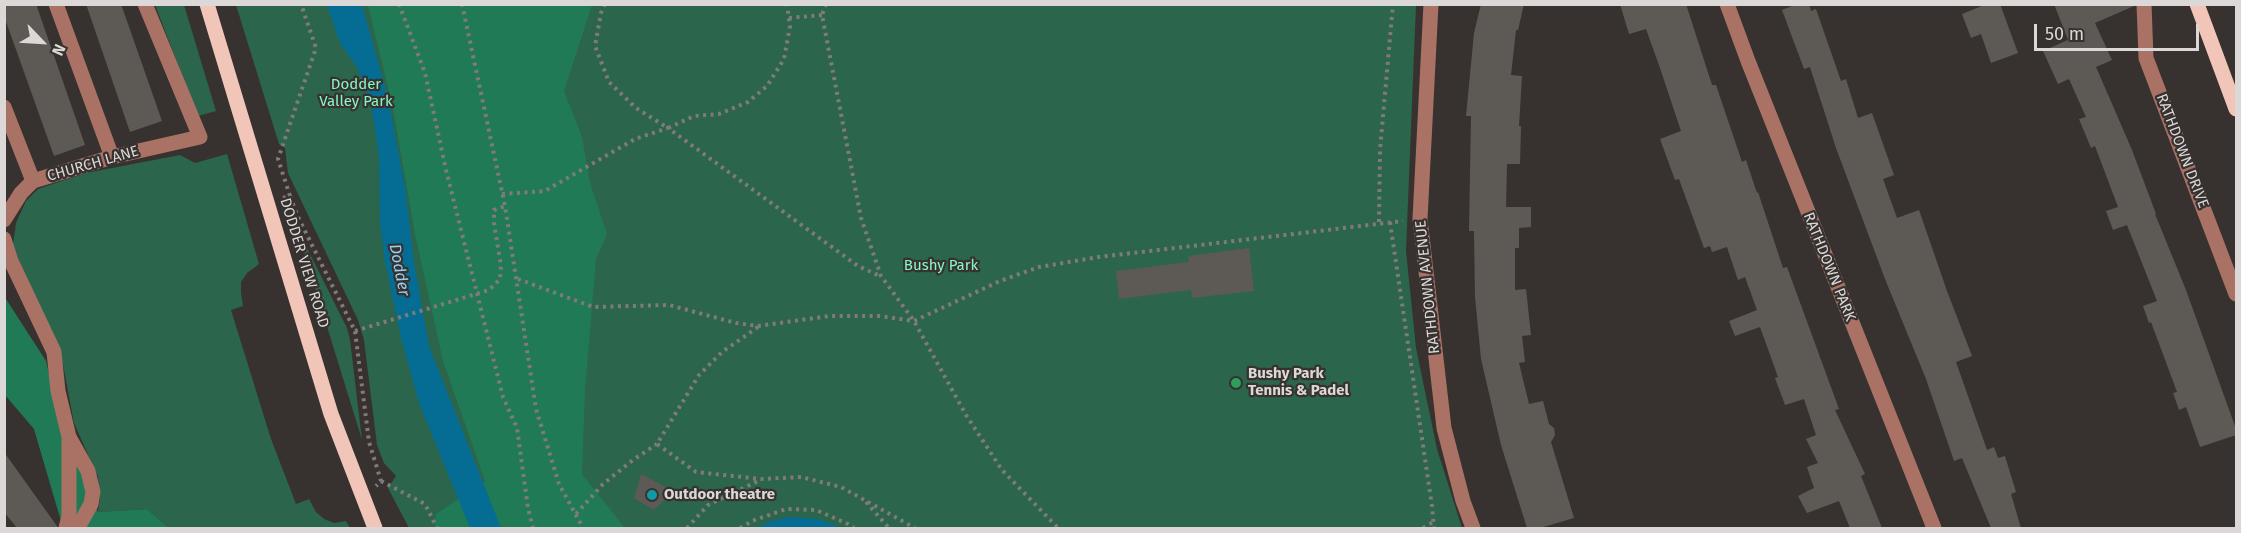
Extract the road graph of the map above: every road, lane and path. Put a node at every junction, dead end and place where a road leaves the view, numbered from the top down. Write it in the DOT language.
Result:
graph roads {
  1 [pos="56,4"];
  2 [pos="145,4"];
  3 [pos="207,4"];
  4 [pos="301,4"];
  5 [pos="399,4"];
  6 [pos="462,4"];
  7 [pos="604,4"];
  8 [pos="787,4"];
  9 [pos="826,4"];
  10 [pos="1393,4"];
  11 [pos="1431,4"];
  12 [pos="1727,4"];
  13 [pos="2144,4"];
  14 [pos="2197,4"];
  15 [pos="822,15"];
  16 [pos="789,18"];
  17 [pos="4,107"];
  18 [pos="2236,109"];
  19 [pos="668,128"];
  20 [pos="112,157"];
  21 [pos="33,182"];
  22 [pos="502,194"];
  23 [pos="505,206"];
  24 [pos="1420,219"];
  25 [pos="4,220"];
  26 [pos="1379,222"];
  27 [pos="1390,222"];
  28 [pos="4,239"];
  29 [pos="881,276"];
  30 [pos="518,279"];
  31 [pos="2236,294"];
  32 [pos="914,321"];
  33 [pos="759,326"];
  34 [pos="355,332"];
  35 [pos="69,436"];
  36 [pos="657,444"];
  37 [pos="761,479"];
  38 [pos="381,481"];
  39 [pos="375,487"];
  40 [pos="863,498"];
  41 [pos="576,514"];
  42 [pos="1434,521"];
  43 [pos="66,528"];
  44 [pos="72,528"];
  45 [pos="375,528"];
  46 [pos="437,528"];
  47 [pos="533,528"];
  48 [pos="583,528"];
  49 [pos="687,528"];
  50 [pos="740,528"];
  51 [pos="854,528"];
  52 [pos="889,528"];
  53 [pos="915,528"];
  54 [pos="1057,528"];
  55 [pos="1423,528"];
  56 [pos="1434,528"];
  57 [pos="1473,528"];
  58 [pos="1934,528"];
  1 -- 20 [label="street"];
  2 -- 20 [label="street, CHURCH LANE"];
  3 -- 45 [label="main road, DODDER VIEW ROAD"];
  4 -- 34 [label="path"];
  5 -- 47 [label="path"];
  6 -- 22 [label="path"];
  7 -- 19 [label="path"];
  8 -- 16 [label="path"];
  9 -- 15 [label="path"];
  10 -- 26 [label="path"];
  11 -- 24 [label="street, RATHDOWN AVENUE"];
  12 -- 58 [label="street, RATHDOWN PARK"];
  13 -- 31 [label="street, RATHDOWN DRIVE"];
  14 -- 18 [label="main road"];
  15 -- 16 [label="path"];
  15 -- 29 [label="path"];
  16 -- 19 [label="path"];
  17 -- 21 [label="street"];
  19 -- 22 [label="path"];
  19 -- 29 [label="path"];
  20 -- 21 [label="street, CHURCH LANE"];
  21 -- 25 [label="street, CHURCH LANE"];
  22 -- 23 [label="path"];
  23 -- 30 [label="path"];
  23 -- 34 [label="path, bridge"];
  24 -- 27 [label="path"];
  24 -- 57 [label="street, RATHDOWN AVENUE"];
  26 -- 27 [label="path"];
  26 -- 32 [label="path"];
  27 -- 42 [label="path"];
  28 -- 35 [label="street"];
  29 -- 32 [label="path"];
  30 -- 33 [label="path"];
  30 -- 41 [label="path"];
  32 -- 33 [label="path"];
  32 -- 54 [label="path"];
  33 -- 36 [label="path"];
  34 -- 38 [label="path"];
  35 -- 43 [label="street"];
  35 -- 44 [label="street"];
  36 -- 37 [label="path"];
  36 -- 41 [label="path"];
  37 -- 40 [label="path"];
  37 -- 49 [label="path"];
  38 -- 39 [label="path"];
  38 -- 46 [label="path"];
  40 -- 52 [label="path"];
  40 -- 53 [label="path"];
  41 -- 48 [label="path"];
  42 -- 55 [label="path"];
  42 -- 56 [label="path"];
  50 -- 51 [label="path"];
}
